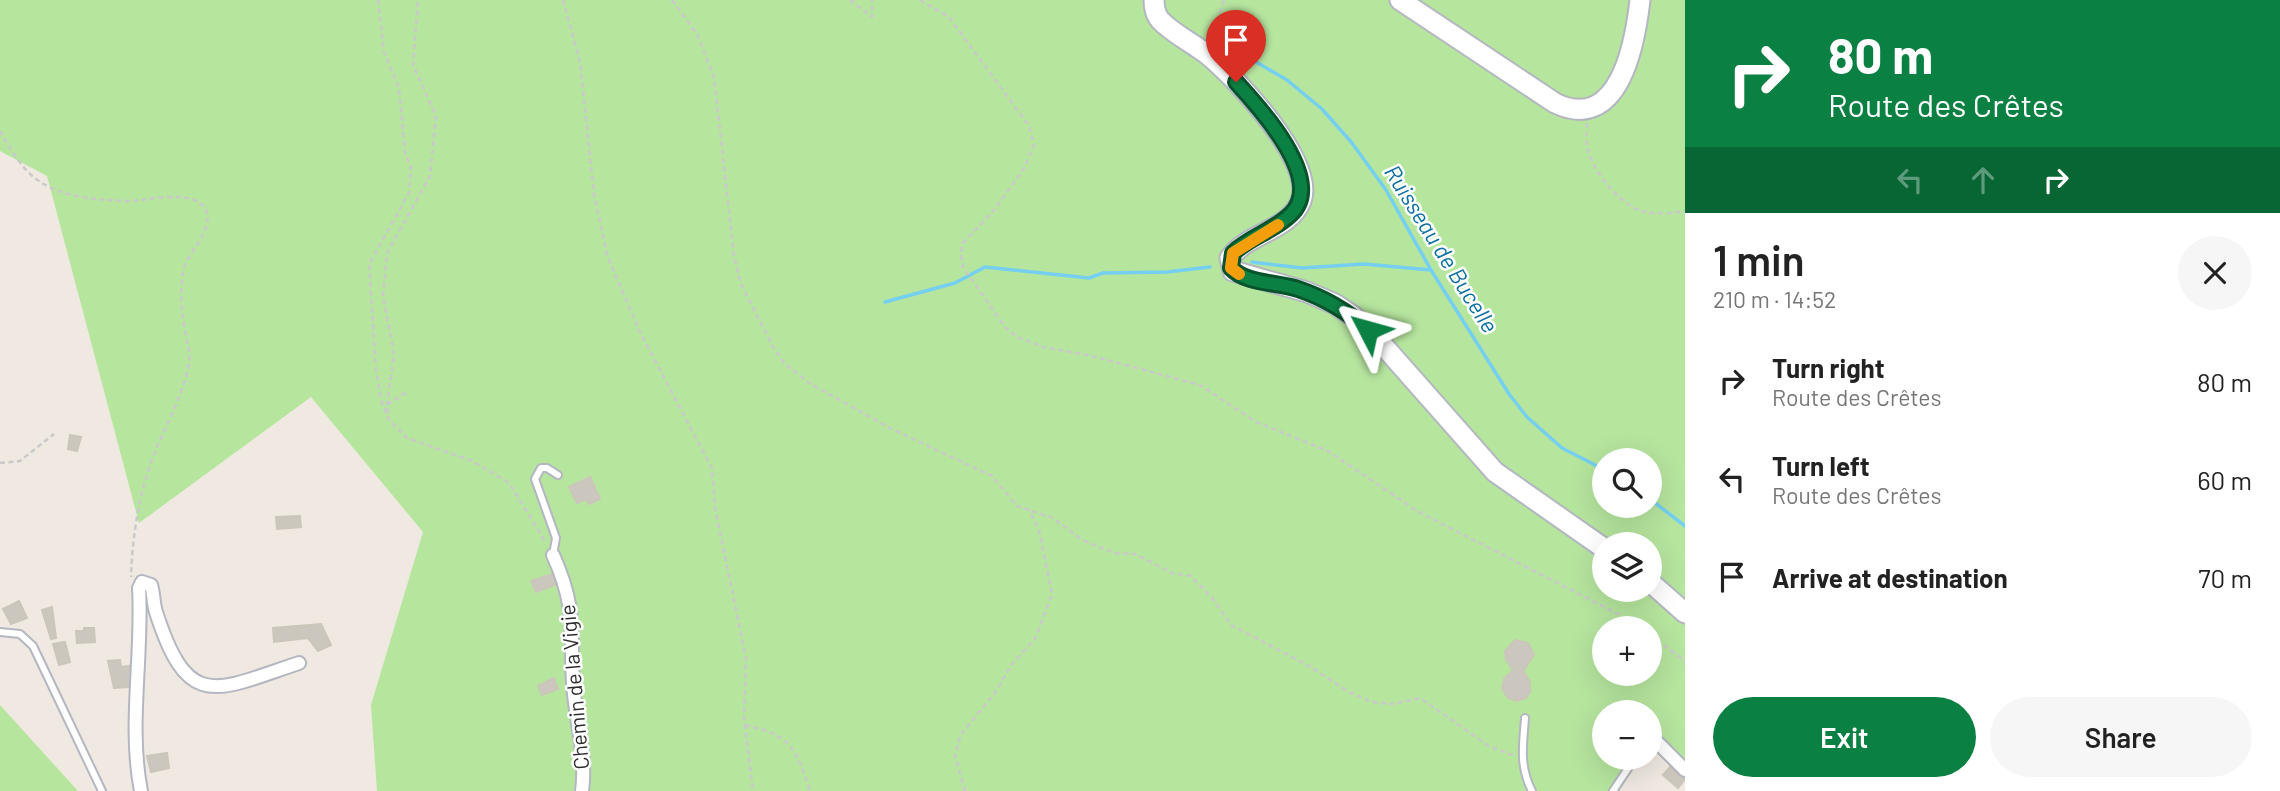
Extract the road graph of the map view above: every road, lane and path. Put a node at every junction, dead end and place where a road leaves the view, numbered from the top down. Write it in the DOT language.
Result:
graph roads {
  1 [pos="378,0"];
  2 [pos="418,0"];
  3 [pos="563,0"];
  4 [pos="672,0"];
  5 [pos="850,0"];
  6 [pos="872,0"];
  7 [pos="920,0"];
  8 [pos="1154,0"];
  9 [pos="1224,0"];
  10 [pos="1400,0"];
  11 [pos="1640,0"];
  12 [pos="1203,52"];
  13 [pos="1587,109"];
  14 [pos="0,131"];
  15 [pos="1685,211"];
  16 [pos="408,391"];
  17 [pos="387,405"];
  18 [pos="389,420"];
  19 [pos="54,434"];
  20 [pos="0,463"];
  21 [pos="558,475"];
  22 [pos="1029,510"];
  23 [pos="1592,540"];
  24 [pos="553,555"];
  25 [pos="132,588"];
  26 [pos="1662,593"];
  27 [pos="1685,613"];
  28 [pos="1622,616"];
  29 [pos="0,632"];
  30 [pos="1662,644"];
  31 [pos="1685,660"];
  32 [pos="299,663"];
  33 [pos="1525,718"];
  34 [pos="745,724"];
  35 [pos="1662,749"];
  36 [pos="1521,758"];
  37 [pos="1627,770"];
  38 [pos="1685,770"];
  39 [pos="102,791"];
  40 [pos="141,791"];
  41 [pos="582,791"];
  42 [pos="752,791"];
  43 [pos="810,791"];
  44 [pos="965,791"];
  45 [pos="1532,791"];
  46 [pos="1613,791"];
  1 -- 18 [label="path"];
  2 -- 17 [label="path"];
  3 -- 34 [label="path"];
  4 -- 22 [label="path"];
  5 -- 6 [label="path"];
  7 -- 28 [label="path"];
  8 -- 12 [label="street"];
  9 -- 12 [label="path"];
  10 -- 13 [label="street"];
  11 -- 13 [label="street"];
  12 -- 23 [label="street"];
  13 -- 15 [label="path"];
  14 -- 25 [label="path"];
  16 -- 17 [label="path"];
  17 -- 18 [label="path"];
  18 -- 24 [label="path"];
  19 -- 20 [label="path"];
  21 -- 24 [label="lane"];
  22 -- 36 [label="path"];
  22 -- 44 [label="path"];
  24 -- 41 [label="street, Chemin de la Vigie"];
  26 -- 27 [label="street"];
  29 -- 39 [label="lane"];
  30 -- 31 [label="path"];
  32 -- 40 [label="street"];
  33 -- 36 [label="lane"];
  34 -- 42 [label="path"];
  34 -- 43 [label="path"];
  35 -- 38 [label="street"];
  36 -- 45 [label="lane"];
  37 -- 46 [label="lane"];
}
